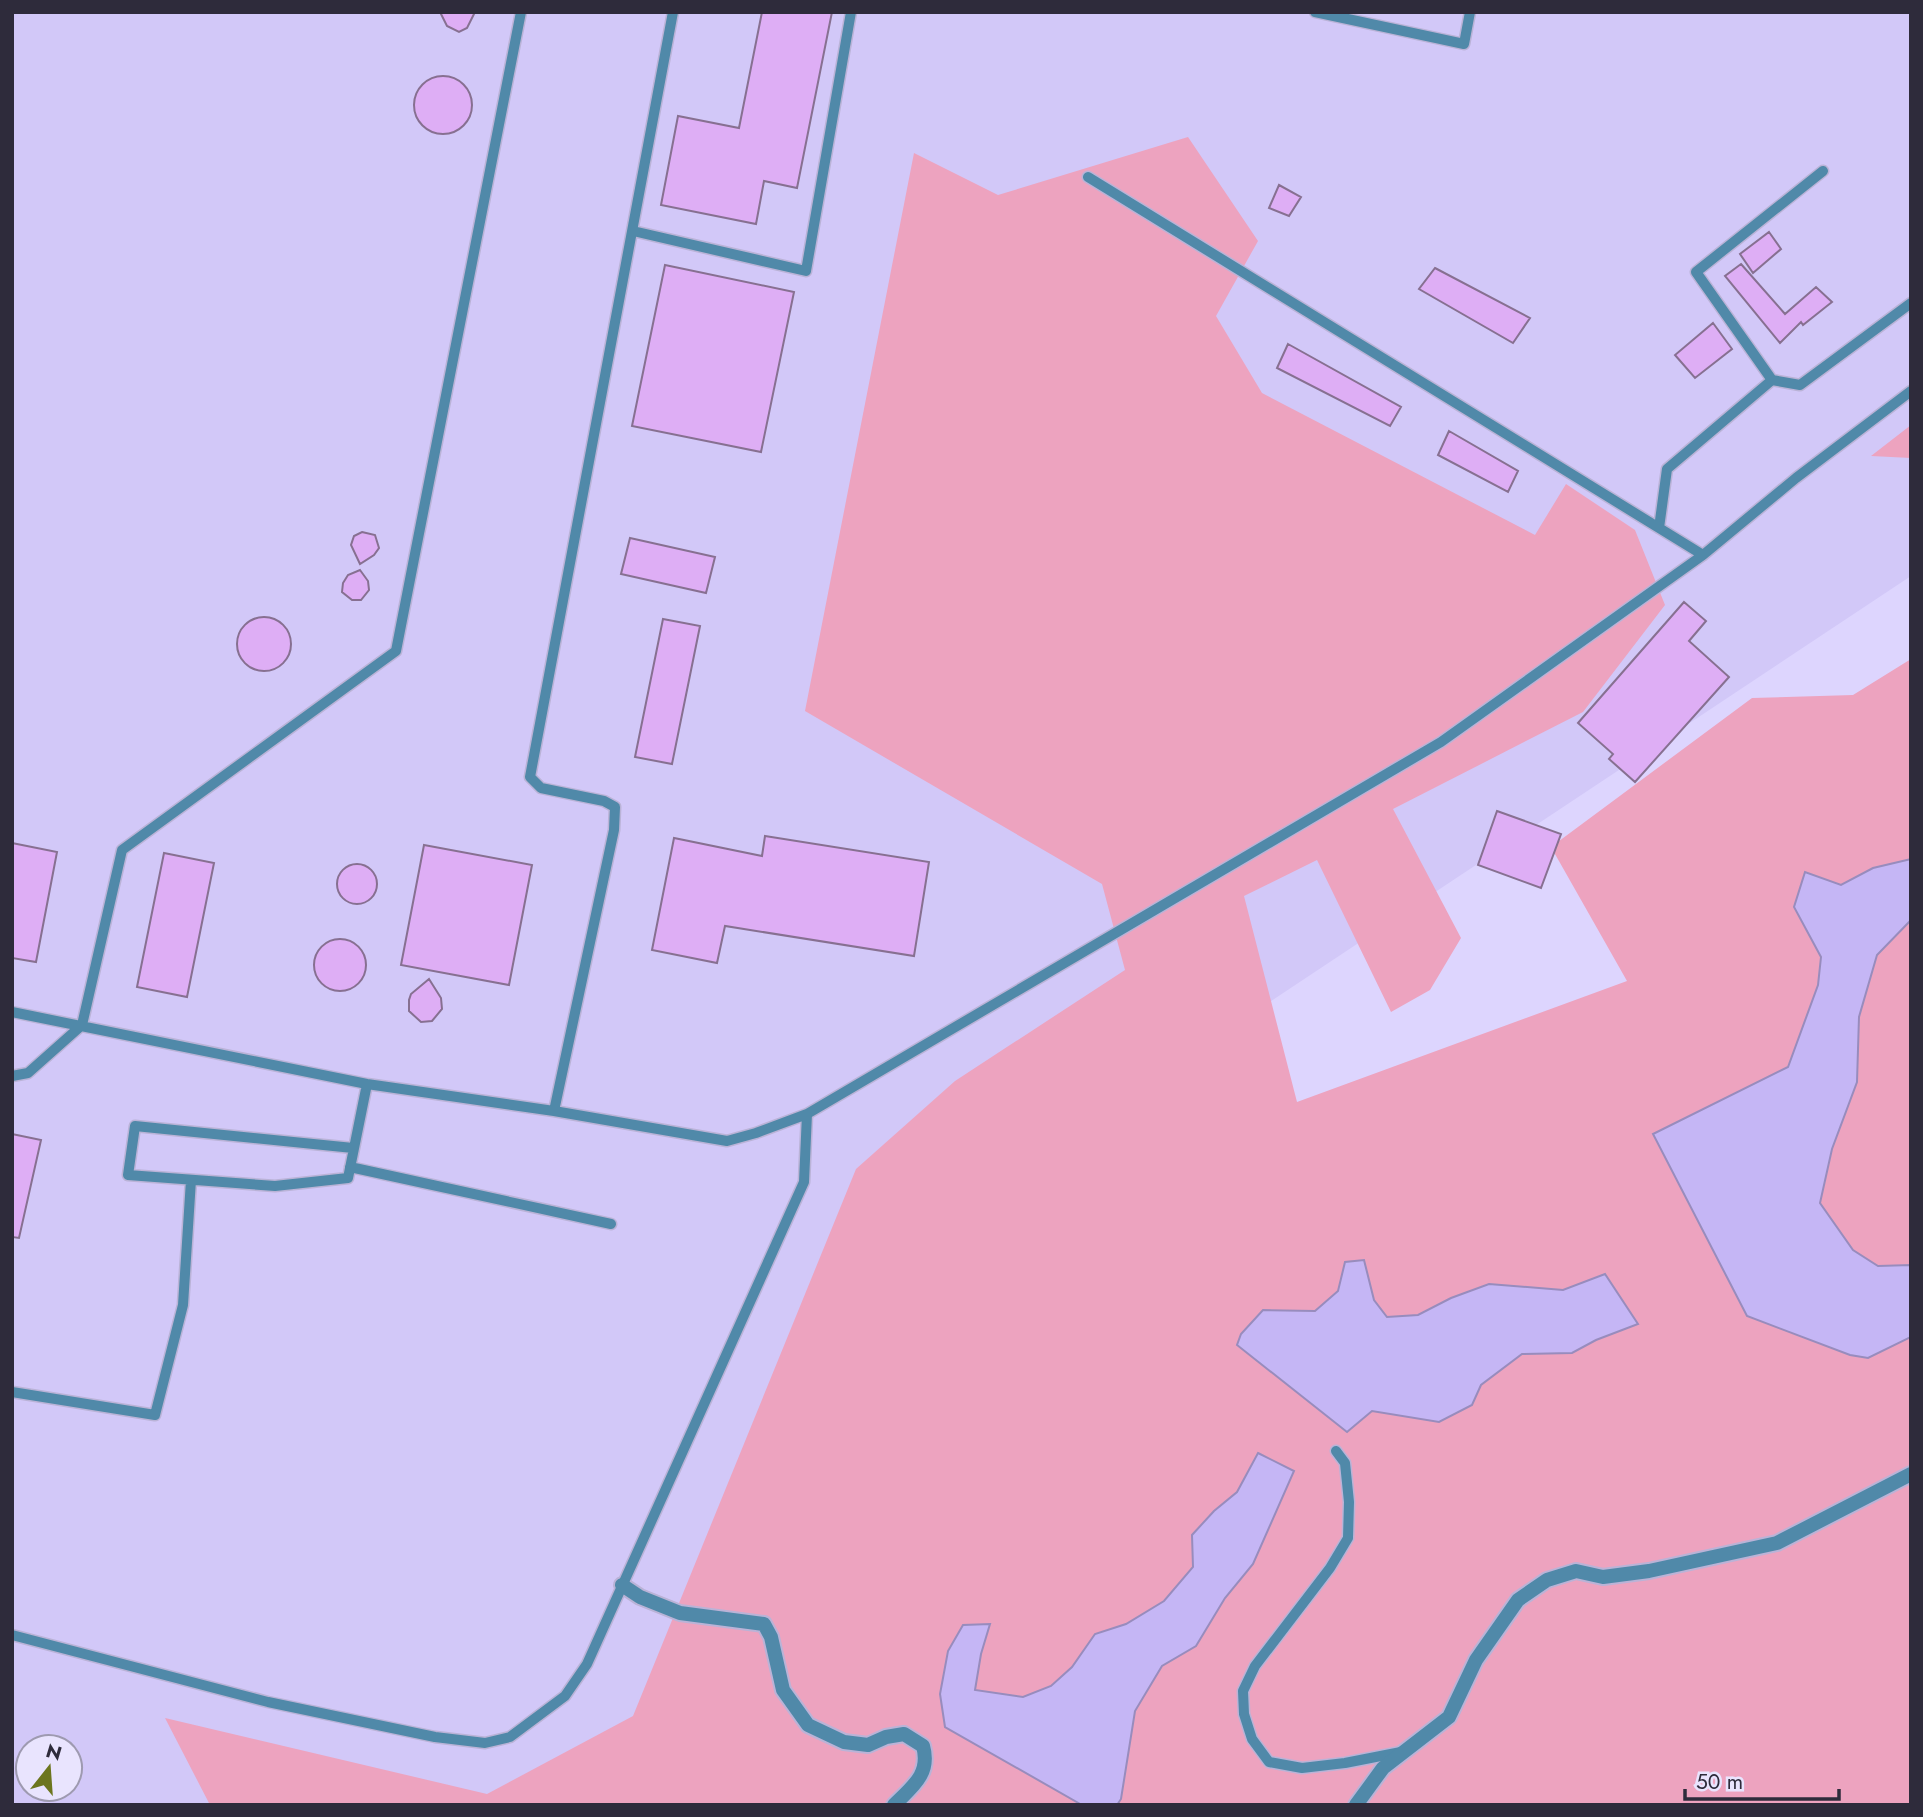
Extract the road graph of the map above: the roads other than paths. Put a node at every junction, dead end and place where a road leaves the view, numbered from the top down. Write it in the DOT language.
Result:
graph roads {
  1 [pos="521,12"];
  2 [pos="673,12"];
  3 [pos="851,12"];
  4 [pos="1315,12"];
  5 [pos="1470,12"];
  6 [pos="1823,171"];
  7 [pos="1088,177"];
  8 [pos="633,231"];
  9 [pos="1911,303"];
  10 [pos="1772,380"];
  11 [pos="1911,391"];
  12 [pos="1659,528"];
  13 [pos="1703,555"];
  14 [pos="12,1012"];
  15 [pos="82,1025"];
  16 [pos="12,1076"];
  17 [pos="367,1084"];
  18 [pos="554,1111"];
  19 [pos="807,1114"];
  20 [pos="353,1148"];
  21 [pos="350,1167"];
  22 [pos="191,1180"];
  23 [pos="611,1224"];
  24 [pos="12,1392"];
  25 [pos="1336,1451"];
  26 [pos="1911,1474"];
  27 [pos="622,1585"];
  28 [pos="12,1635"];
  29 [pos="1405,1752"];
  30 [pos="894,1805"];
  31 [pos="1356,1805"];
  1 -- 15 [label="lane"];
  2 -- 8 [label="lane"];
  3 -- 8 [label="lane"];
  4 -- 5 [label="lane"];
  6 -- 10 [label="lane"];
  7 -- 12 [label="lane"];
  8 -- 18 [label="lane"];
  9 -- 10 [label="lane"];
  10 -- 12 [label="lane"];
  11 -- 13 [label="lane"];
  12 -- 13 [label="lane"];
  13 -- 19 [label="lane"];
  14 -- 15 [label="lane"];
  15 -- 16 [label="lane"];
  15 -- 17 [label="lane"];
  17 -- 18 [label="lane"];
  17 -- 20 [label="lane"];
  18 -- 19 [label="lane"];
  19 -- 27 [label="lane"];
  20 -- 21 [label="lane"];
  20 -- 22 [label="lane"];
  21 -- 22 [label="lane"];
  21 -- 23 [label="lane"];
  22 -- 24 [label="lane"];
  25 -- 29 [label="lane"];
  26 -- 29 [label="street"];
  27 -- 28 [label="lane"];
  27 -- 30 [label="street"];
  29 -- 31 [label="street"];
}
